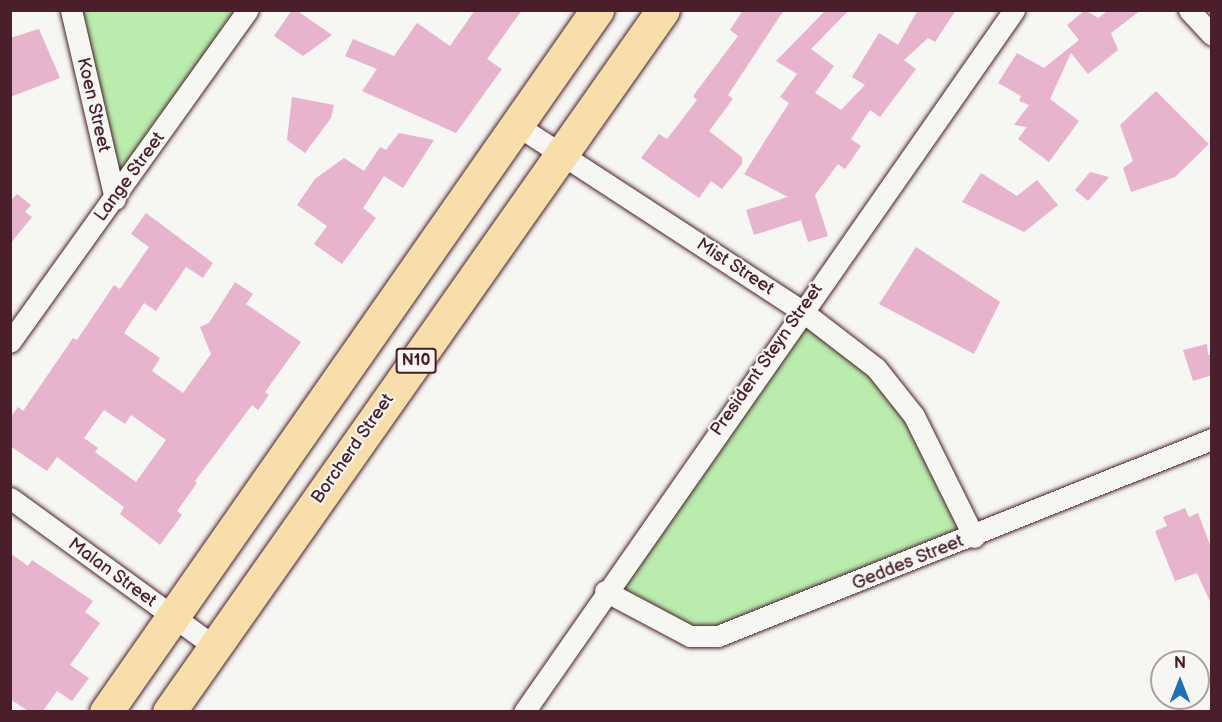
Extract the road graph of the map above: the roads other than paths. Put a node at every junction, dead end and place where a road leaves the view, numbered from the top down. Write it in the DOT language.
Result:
graph roads {
  1 [pos="71,10"];
  2 [pos="248,10"];
  3 [pos="597,10"];
  4 [pos="663,10"];
  5 [pos="1014,10"];
  6 [pos="1189,10"];
  7 [pos="1212,35"];
  8 [pos="515,124"];
  9 [pos="564,155"];
  10 [pos="114,199"];
  11 [pos="802,311"];
  12 [pos="10,342"];
  13 [pos="1212,439"];
  14 [pos="10,498"];
  15 [pos="974,537"];
  16 [pos="604,591"];
  17 [pos="172,617"];
  18 [pos="214,646"];
  19 [pos="106,711"];
  20 [pos="169,711"];
  21 [pos="524,711"];
  1 -- 10 [label="street, Koen Street"];
  2 -- 10 [label="street, Lange Street"];
  3 -- 8 [label="highway"];
  4 -- 9 [label="highway, Borcherd Street / N10"];
  5 -- 11 [label="street, President Steyn Street"];
  6 -- 7 [label="street"];
  8 -- 9 [label="street, Mist Street"];
  8 -- 17 [label="highway"];
  9 -- 11 [label="street, Mist Street"];
  9 -- 18 [label="highway, Borcherd Street / N10"];
  10 -- 12 [label="street, Lange Street"];
  11 -- 15 [label="street, Mist Street"];
  11 -- 16 [label="street, President Steyn Street"];
  13 -- 15 [label="street, Geddes Street"];
  14 -- 17 [label="street, Malan Street"];
  15 -- 16 [label="street, Geddes Street"];
  16 -- 21 [label="street, President Steyn Street"];
  17 -- 18 [label="street, Malan Street"];
  17 -- 19 [label="highway"];
  18 -- 20 [label="highway, Borcherd Street / N10"];
}
